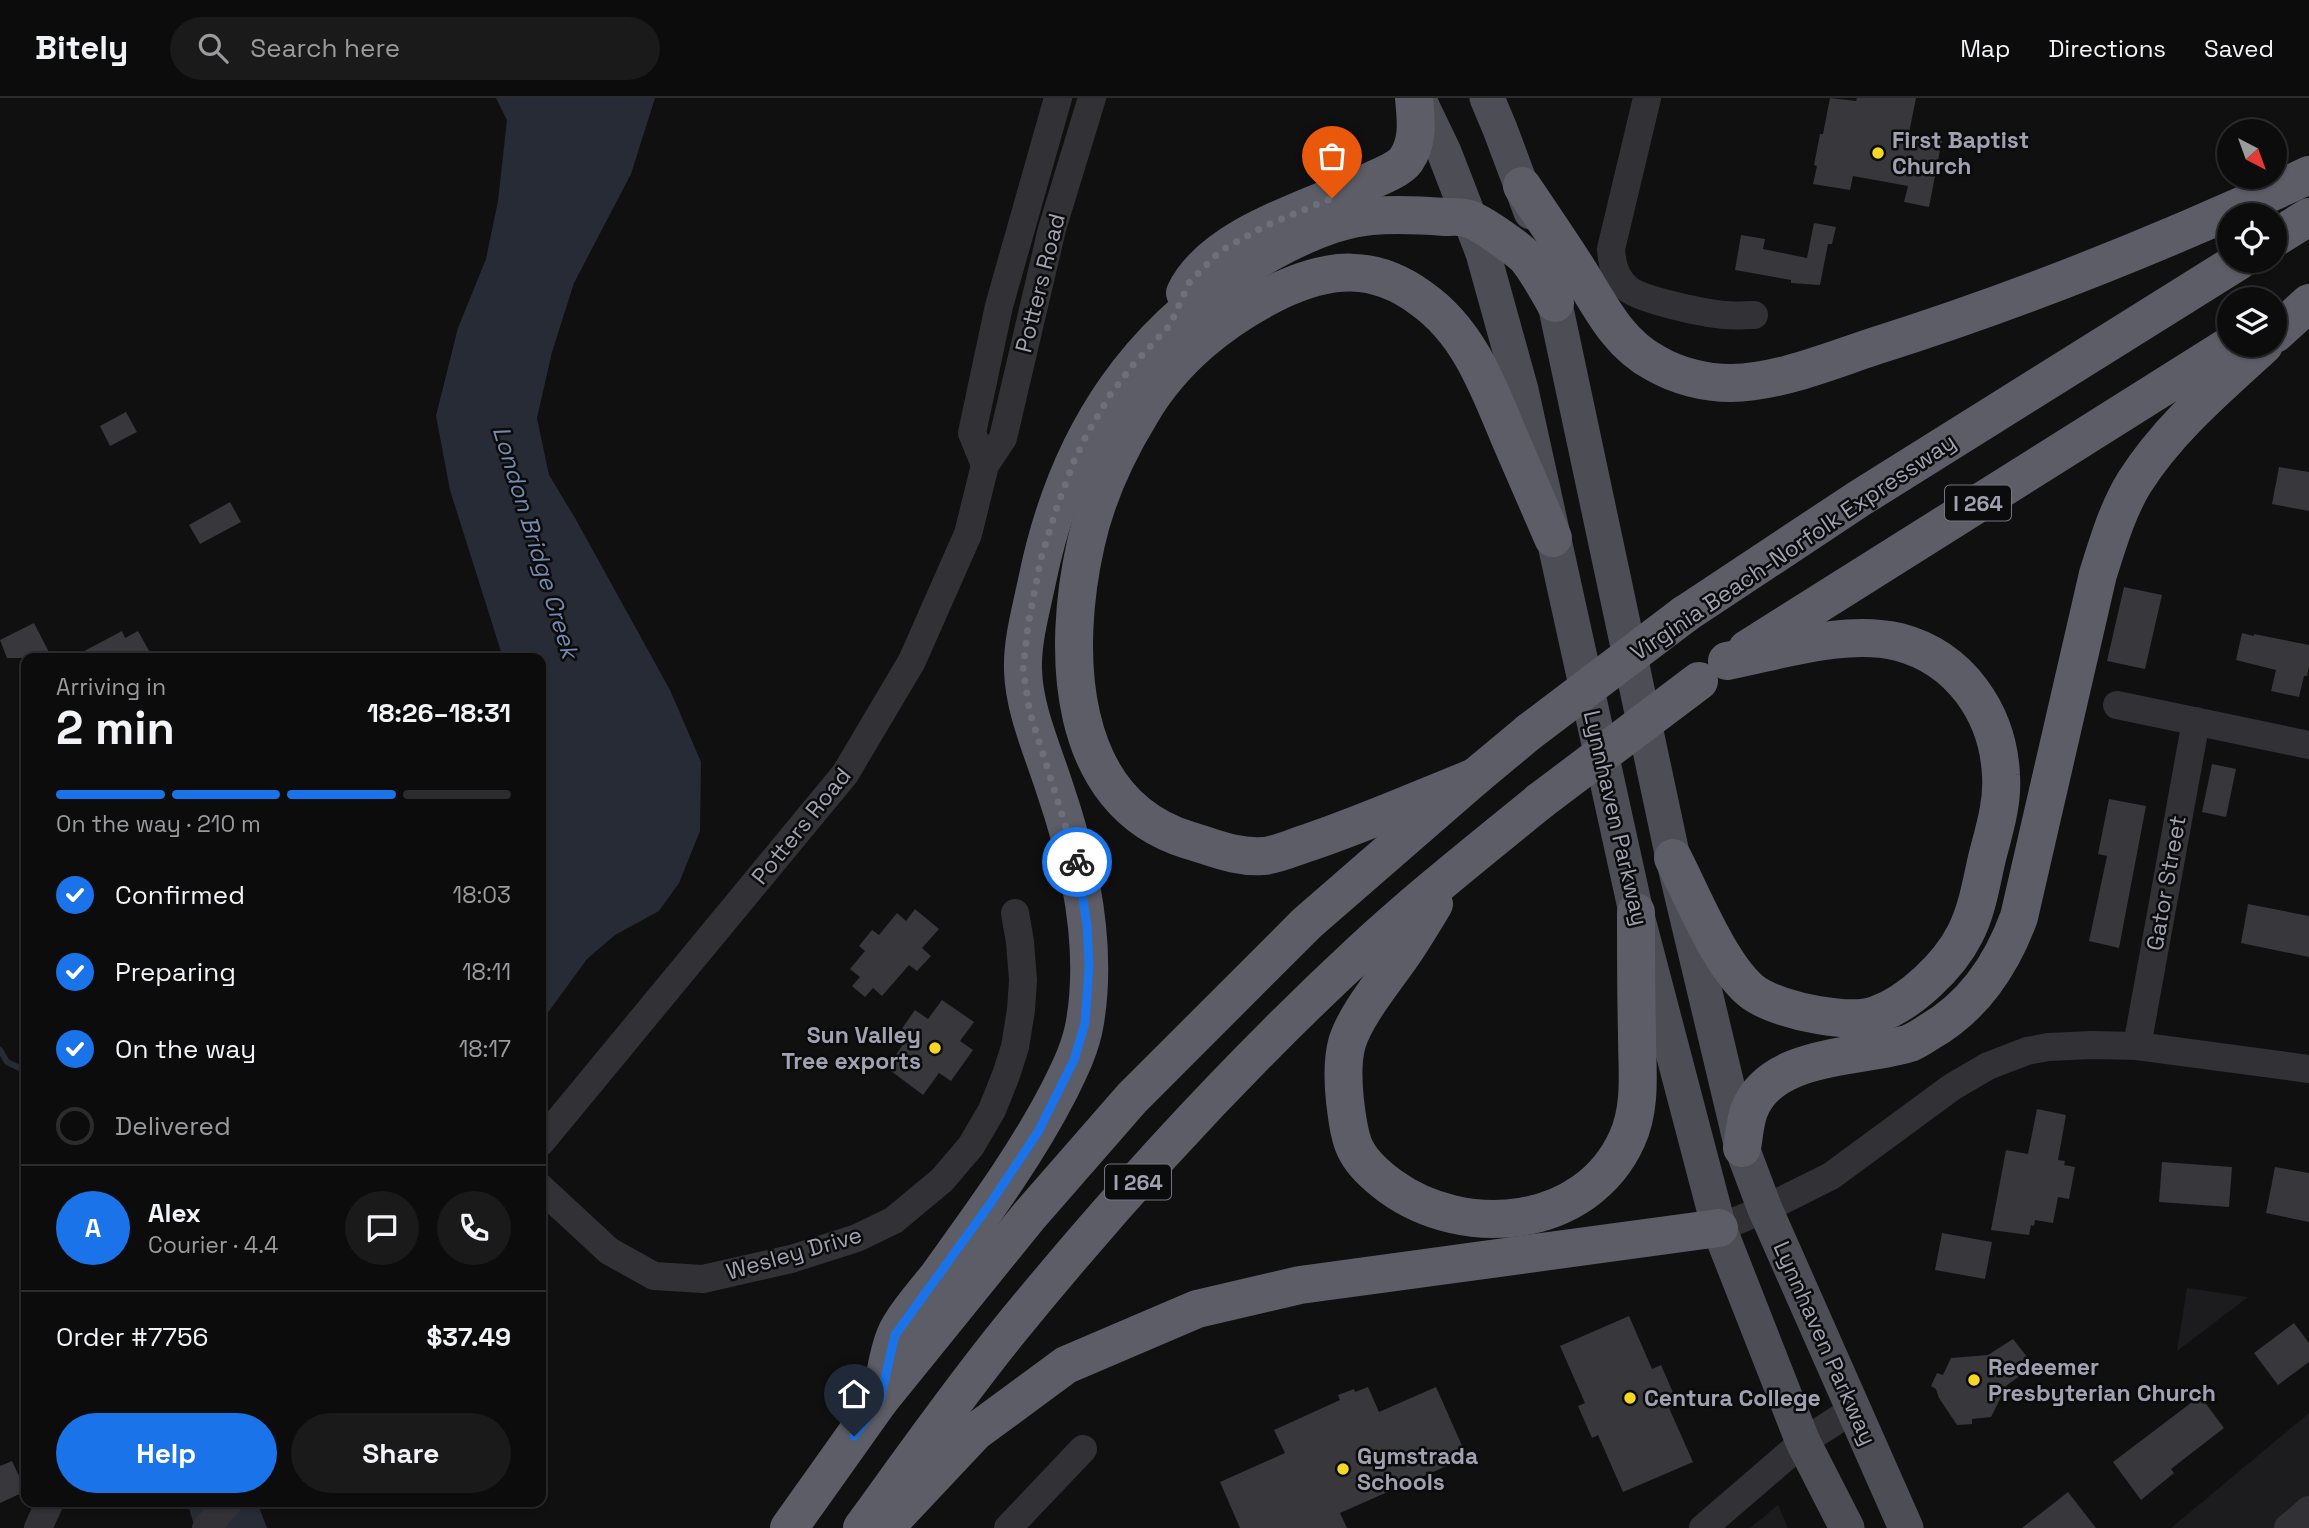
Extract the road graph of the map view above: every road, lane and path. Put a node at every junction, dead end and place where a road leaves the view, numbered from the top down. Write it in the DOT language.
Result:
graph roads {
  1 [pos="1058,98"];
  2 [pos="1092,98"];
  3 [pos="1416,98"];
  4 [pos="1487,98"];
  5 [pos="1647,98"];
  6 [pos="2309,175"];
  7 [pos="1522,186"];
  8 [pos="2309,217"];
  9 [pos="1470,219"];
  10 [pos="2287,231"];
  11 [pos="2220,273"];
  12 [pos="2309,295"];
  13 [pos="1555,303"];
  14 [pos="2309,303"];
  15 [pos="2287,309"];
  16 [pos="1754,315"];
  17 [pos="2287,323"];
  18 [pos="1170,325"];
  19 [pos="2217,353"];
  20 [pos="2251,357"];
  21 [pos="985,465"];
  22 [pos="1553,538"];
  23 [pos="1713,671"];
  24 [pos="2117,705"];
  25 [pos="2196,721"];
  26 [pos="2309,745"];
  27 [pos="1475,776"];
  28 [pos="1672,858"];
  29 [pos="1453,872"];
  30 [pos="1636,912"];
  31 [pos="1015,913"];
  32 [pos="2137,1046"];
  33 [pos="2309,1069"];
  34 [pos="546,1136"];
  35 [pos="1742,1148"];
  36 [pos="546,1193"];
  37 [pos="1765,1209"];
  38 [pos="1719,1228"];
  39 [pos="880,1400"];
  40 [pos="1854,1409"];
  41 [pos="1803,1442"];
  42 [pos="1083,1449"];
  43 [pos="48,1507"];
  44 [pos="225,1507"];
  45 [pos="2309,1510"];
  46 [pos="38,1528"];
  47 [pos="206,1528"];
  48 [pos="789,1528"];
  49 [pos="862,1528"];
  50 [pos="885,1528"];
  51 [pos="1008,1528"];
  52 [pos="1703,1528"];
  53 [pos="1847,1528"];
  54 [pos="1906,1528"];
  55 [pos="2288,1528"];
  1 -- 21 [label="street, Potters Road"];
  2 -- 21 [label="street, Potters Road"];
  3 -- 9 [label="main road, Lynnhaven Parkway"];
  3 -- 18 [label="highway"];
  4 -- 7 [label="main road, Lynnhaven Parkway"];
  5 -- 16 [label="street"];
  6 -- 7 [label="highway"];
  7 -- 13 [label="main road, Lynnhaven Parkway"];
  8 -- 10 [label="highway"];
  9 -- 13 [label="highway"];
  9 -- 18 [label="highway"];
  9 -- 22 [label="main road, Lynnhaven Parkway"];
  11 -- 27 [label="highway, Virginia Beach-Norfolk Expressway / I 264, bridge"];
  12 -- 15 [label="highway"];
  13 -- 28 [label="main road, Lynnhaven Parkway"];
  14 -- 17 [label="highway"];
  18 -- 39 [label="highway"];
  19 -- 23 [label="highway, I 264"];
  20 -- 35 [label="highway"];
  21 -- 34 [label="street, Potters Road"];
  22 -- 27 [label="highway"];
  22 -- 30 [label="main road, Lynnhaven Parkway"];
  23 -- 28 [label="highway"];
  23 -- 29 [label="highway, I 264, bridge"];
  24 -- 25 [label="street"];
  25 -- 26 [label="street"];
  25 -- 32 [label="street, Gator Street"];
  27 -- 39 [label="highway, Virginia Beach-Norfolk Expressway / I 264"];
  28 -- 35 [label="main road, Lynnhaven Parkway"];
  29 -- 30 [label="highway"];
  29 -- 49 [label="highway, I 264"];
  30 -- 38 [label="main road, Lynnhaven Parkway"];
  31 -- 36 [label="street, Wesley Drive"];
  32 -- 33 [label="street"];
  32 -- 37 [label="street"];
  35 -- 37 [label="main road, Lynnhaven Parkway"];
  37 -- 38 [label="street"];
  37 -- 40 [label="main road, Lynnhaven Parkway"];
  38 -- 41 [label="main road, Lynnhaven Parkway"];
  38 -- 50 [label="highway"];
  39 -- 48 [label="highway, Virginia Beach-Norfolk Expressway / I 264"];
  40 -- 41 [label="street"];
  40 -- 54 [label="main road, Lynnhaven Parkway"];
  41 -- 52 [label="street"];
  41 -- 53 [label="main road, Lynnhaven Parkway"];
  42 -- 51 [label="street"];
  43 -- 46 [label="street"];
  44 -- 47 [label="street"];
  45 -- 55 [label="street"];
}
